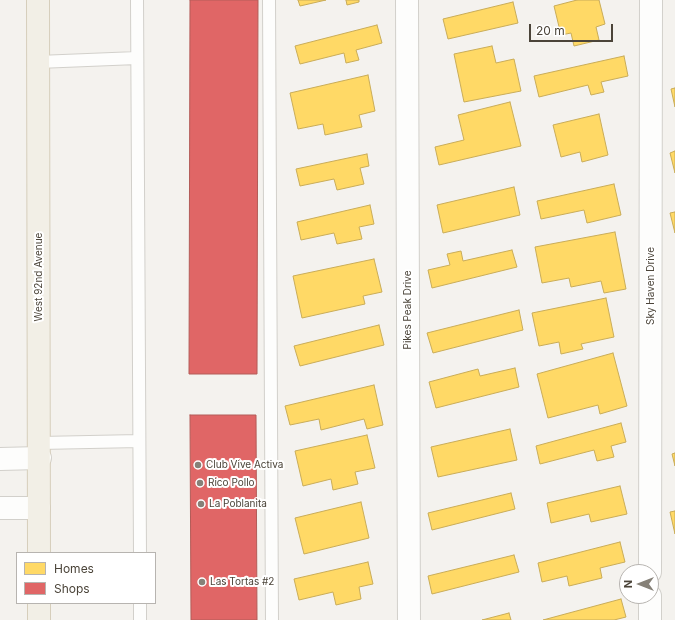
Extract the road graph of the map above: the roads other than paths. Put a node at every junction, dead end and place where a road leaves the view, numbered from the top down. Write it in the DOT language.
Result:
graph roads {
  1 [pos="38,0"];
  2 [pos="137,0"];
  3 [pos="269,0"];
  4 [pos="407,0"];
  5 [pos="651,0"];
  6 [pos="137,58"];
  7 [pos="38,62"];
  8 [pos="139,441"];
  9 [pos="40,451"];
  10 [pos="0,459"];
  11 [pos="0,508"];
  12 [pos="39,508"];
  13 [pos="39,552"];
  14 [pos="140,552"];
  15 [pos="650,564"];
  16 [pos="39,604"];
  17 [pos="140,604"];
  18 [pos="650,604"];
  19 [pos="39,620"];
  20 [pos="140,620"];
  21 [pos="272,620"];
  22 [pos="408,620"];
  23 [pos="650,620"];
  1 -- 7 [label="main road, West 92nd Avenue"];
  2 -- 6 [label="lane"];
  3 -- 21 [label="lane"];
  4 -- 22 [label="street, Pikes Peak Drive"];
  5 -- 15 [label="street, Sky Haven Drive"];
  6 -- 7 [label="lane"];
  6 -- 8 [label="lane"];
  7 -- 9 [label="main road, West 92nd Avenue"];
  8 -- 9 [label="lane"];
  8 -- 14 [label="lane"];
  9 -- 10 [label="street"];
  9 -- 12 [label="main road, West 92nd Avenue"];
  11 -- 12 [label="street"];
  12 -- 13 [label="main road, West 92nd Avenue"];
  16 -- 19 [label="main road"];
  17 -- 20 [label="lane"];
  18 -- 23 [label="street"];
}
